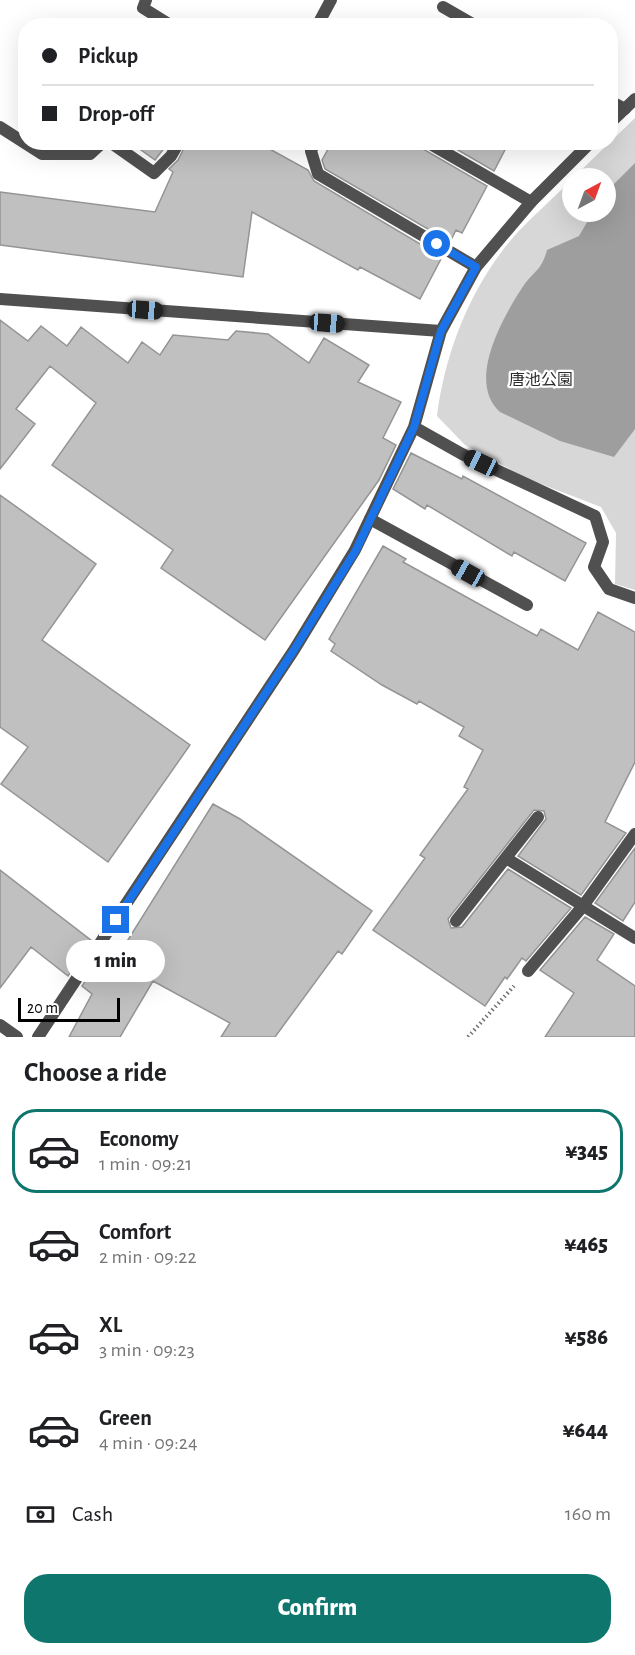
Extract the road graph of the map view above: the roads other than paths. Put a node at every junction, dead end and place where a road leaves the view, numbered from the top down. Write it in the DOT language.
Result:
graph roads {
  1 [pos="147,0"];
  2 [pos="331,0"];
  3 [pos="443,7"];
  4 [pos="159,18"];
  5 [pos="321,18"];
  6 [pos="462,18"];
  7 [pos="635,99"];
  8 [pos="618,105"];
  9 [pos="625,109"];
  10 [pos="618,116"];
  11 [pos="0,126"];
  12 [pos="18,138"];
  13 [pos="36,150"];
  14 [pos="94,150"];
  15 [pos="122,150"];
  16 [pos="174,150"];
  17 [pos="311,150"];
  18 [pos="441,150"];
  19 [pos="583,150"];
  20 [pos="531,202"];
  21 [pos="476,267"];
  22 [pos="0,299"];
  23 [pos="441,331"];
  24 [pos="414,427"];
  25 [pos="370,519"];
  26 [pos="635,598"];
  27 [pos="527,605"];
  28 [pos="538,817"];
  29 [pos="635,834"];
  30 [pos="507,858"];
  31 [pos="583,906"];
  32 [pos="456,921"];
  33 [pos="635,938"];
  34 [pos="528,971"];
  35 [pos="0,1025"];
  36 [pos="17,1037"];
  37 [pos="38,1037"];
  1 -- 4 [label="street"];
  2 -- 5 [label="street"];
  3 -- 6 [label="street"];
  7 -- 9 [label="street"];
  8 -- 9 [label="street"];
  9 -- 10 [label="street"];
  11 -- 12 [label="street"];
  13 -- 14 [label="street"];
  15 -- 16 [label="street"];
  17 -- 21 [label="street"];
  18 -- 20 [label="street"];
  19 -- 20 [label="street"];
  20 -- 21 [label="street"];
  21 -- 23 [label="street"];
  22 -- 23 [label="street"];
  23 -- 24 [label="street"];
  24 -- 25 [label="street"];
  24 -- 26 [label="street"];
  25 -- 27 [label="street"];
  25 -- 37 [label="street"];
  28 -- 30 [label="street"];
  29 -- 31 [label="street"];
  30 -- 31 [label="street"];
  30 -- 32 [label="street"];
  31 -- 33 [label="street"];
  31 -- 34 [label="street"];
  35 -- 36 [label="street"];
}
